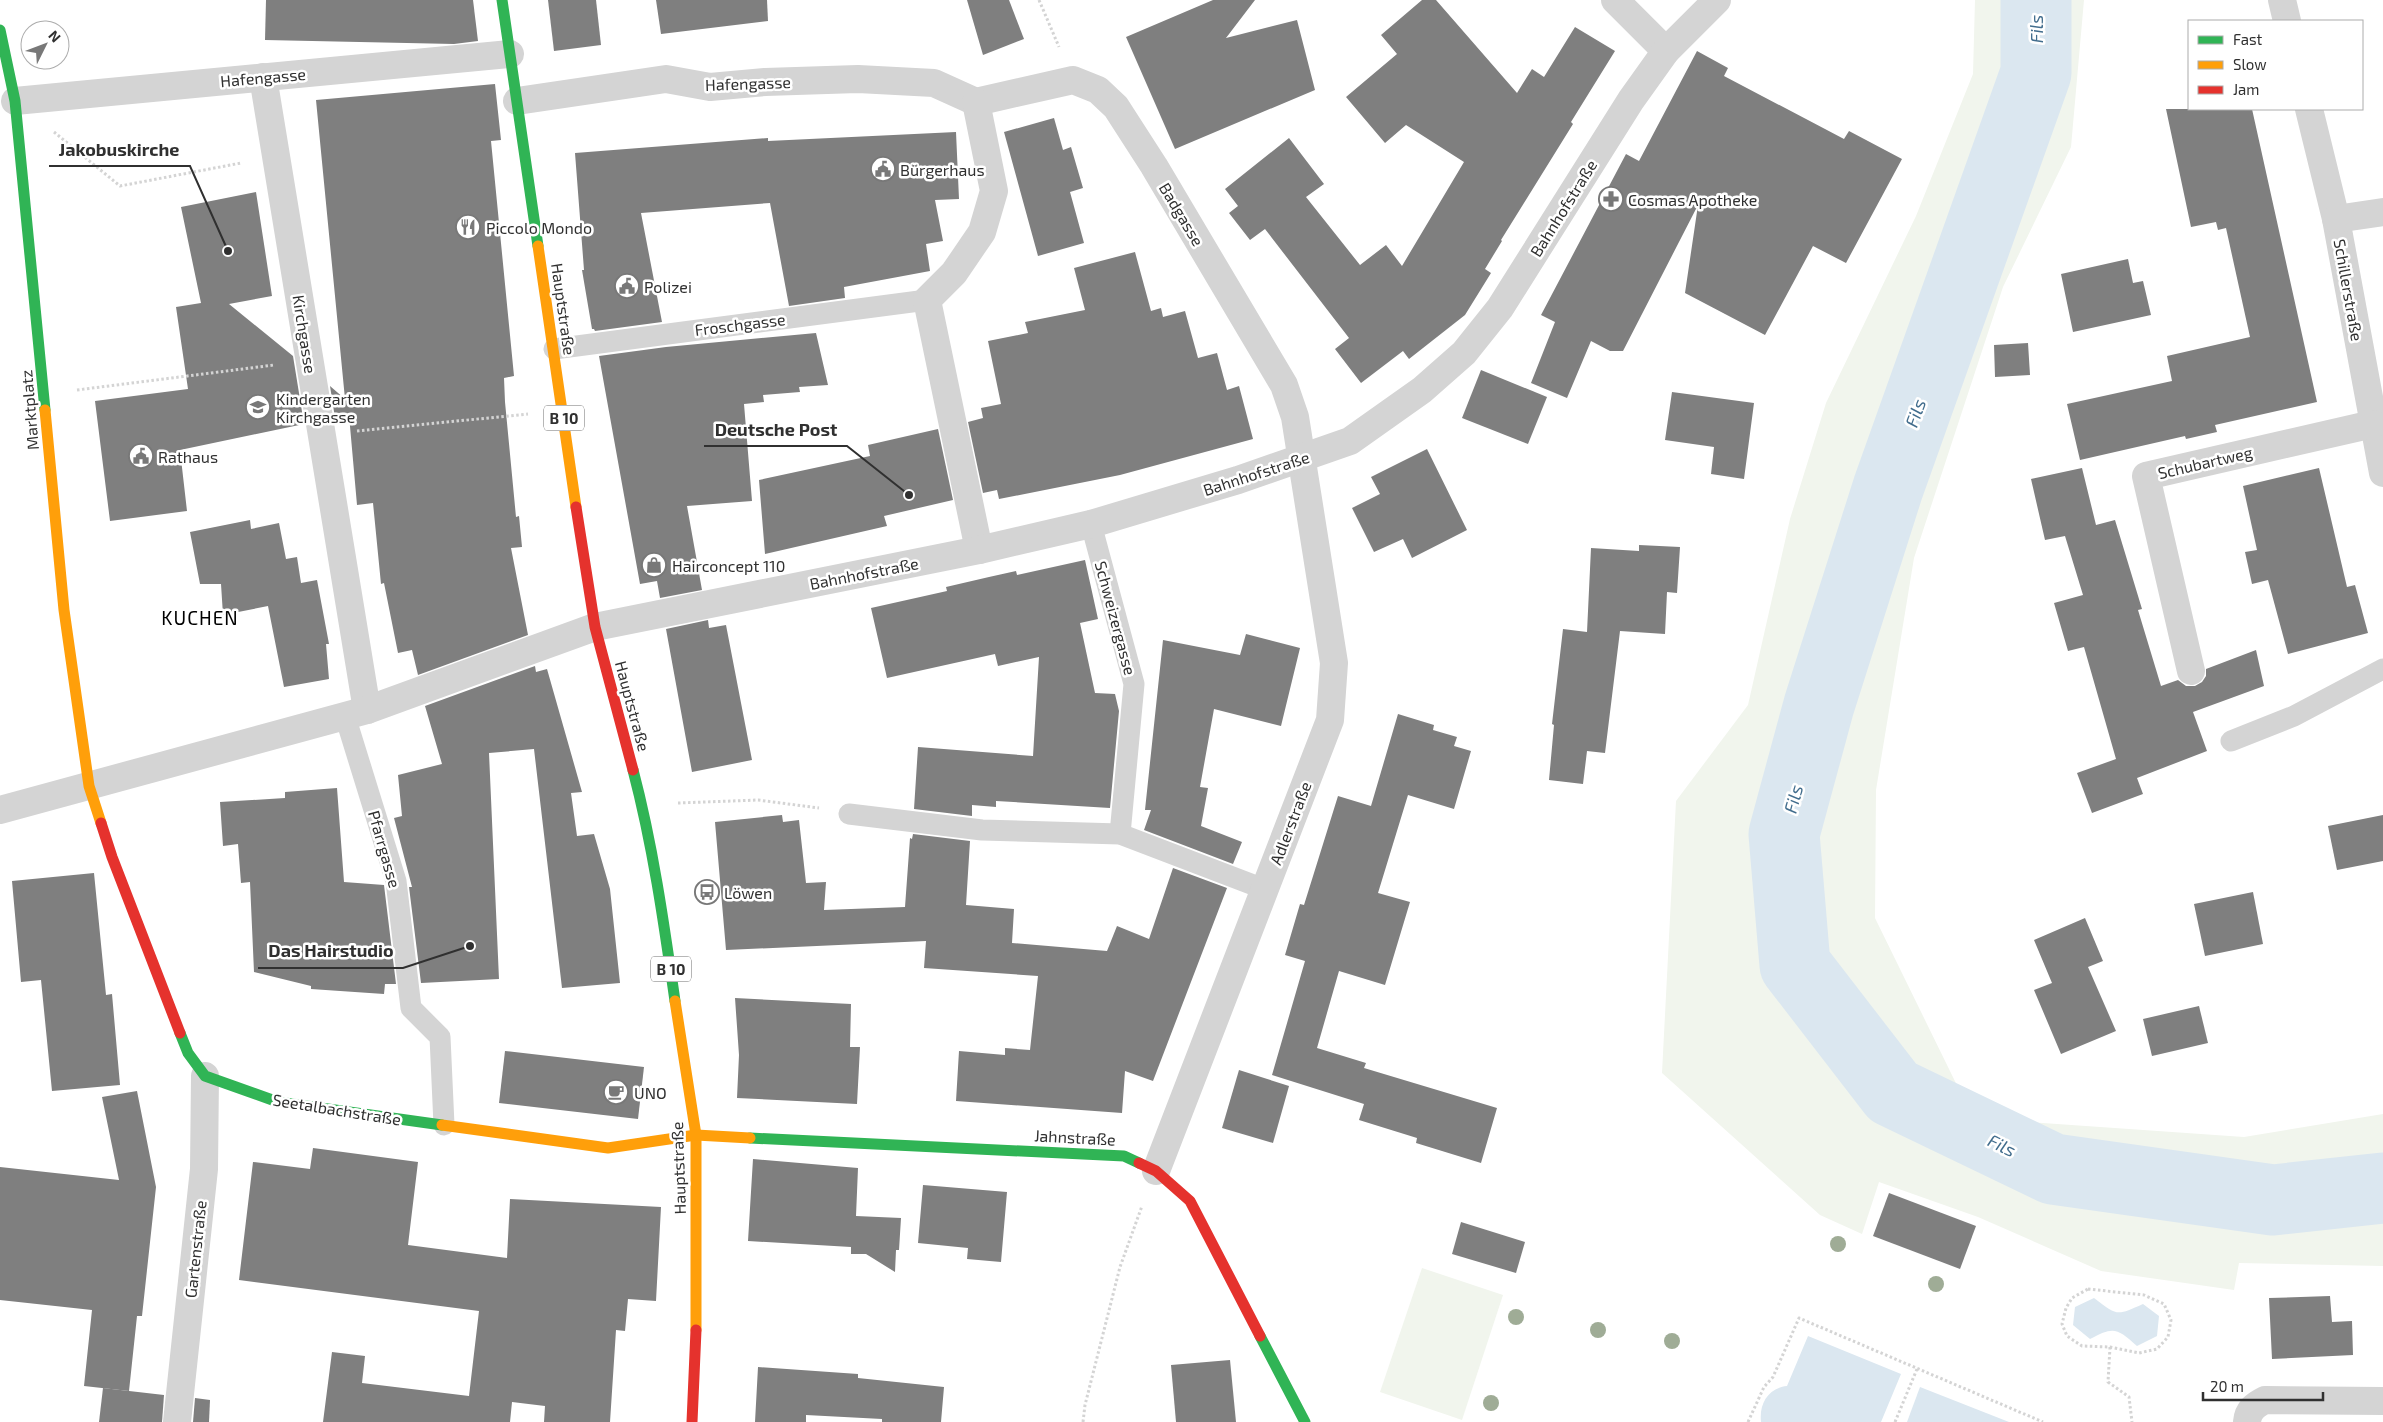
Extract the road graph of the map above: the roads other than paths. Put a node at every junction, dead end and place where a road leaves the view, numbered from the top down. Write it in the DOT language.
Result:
graph roads {
  1 [pos="502,0"];
  2 [pos="1615,0"];
  3 [pos="1717,0"];
  4 [pos="2282,0"];
  5 [pos="2287,20"];
  6 [pos="0,30"];
  7 [pos="1666,51"];
  8 [pos="510,54"];
  9 [pos="264,77"];
  10 [pos="15,101"];
  11 [pos="517,101"];
  12 [pos="976,102"];
  13 [pos="2309,110"];
  14 [pos="2383,212"];
  15 [pos="2336,219"];
  16 [pos="927,300"];
  17 [pos="554,349"];
  18 [pos="2373,424"];
  19 [pos="1301,460"];
  20 [pos="2383,473"];
  21 [pos="1091,524"];
  22 [pos="979,550"];
  23 [pos="596,627"];
  24 [pos="2383,670"];
  25 [pos="2191,671"];
  26 [pos="356,713"];
  27 [pos="2231,741"];
  28 [pos="89,786"];
  29 [pos="0,810"];
  30 [pos="849,814"];
  31 [pos="1120,834"];
  32 [pos="1264,889"];
  33 [pos="205,1076"];
  34 [pos="444,1125"];
  35 [pos="696,1135"];
  36 [pos="1156,1170"];
  37 [pos="2383,1401"];
  38 [pos="177,1422"];
  39 [pos="692,1422"];
  40 [pos="1304,1422"];
  41 [pos="2247,1422"];
  1 -- 8 [label="street, Hauptstraße / B 10"];
  2 -- 7 [label="street"];
  3 -- 7 [label="street, Bahnhofstraße"];
  4 -- 5 [label="street"];
  6 -- 10 [label="street, Marktplatz"];
  7 -- 19 [label="street, Bahnhofstraße"];
  8 -- 9 [label="street, Hafengasse"];
  8 -- 11 [label="street, Hauptstraße / B 10"];
  9 -- 10 [label="street, Hafengasse"];
  9 -- 26 [label="street, Kirchgasse"];
  10 -- 28 [label="street, Marktplatz"];
  11 -- 12 [label="street, Hafengasse"];
  11 -- 17 [label="street, Hauptstraße / B 10"];
  12 -- 16 [label="street"];
  12 -- 19 [label="street, Badgasse"];
  13 -- 15 [label="street, Schillerstraße"];
  14 -- 15 [label="street"];
  15 -- 18 [label="street, Schillerstraße"];
  16 -- 17 [label="lane, Froschgasse"];
  16 -- 22 [label="street"];
  17 -- 23 [label="street, Hauptstraße / B 10"];
  18 -- 20 [label="street, Schillerstraße"];
  18 -- 25 [label="street, Schubartweg"];
  19 -- 21 [label="street, Bahnhofstraße"];
  19 -- 32 [label="street, Adlerstraße"];
  21 -- 22 [label="street, Bahnhofstraße"];
  21 -- 31 [label="lane, Schweizergasse"];
  22 -- 23 [label="street, Bahnhofstraße"];
  23 -- 26 [label="street"];
  23 -- 35 [label="street, Hauptstraße / B 10"];
  24 -- 27 [label="lane"];
  26 -- 28 [label="street"];
  26 -- 34 [label="lane, Pfarrgasse"];
  28 -- 29 [label="street"];
  28 -- 33 [label="street"];
  30 -- 31 [label="lane"];
  31 -- 32 [label="lane"];
  32 -- 36 [label="street, Adlerstraße"];
  33 -- 34 [label="street, Seetalbachstraße"];
  33 -- 38 [label="street, Gartenstraße"];
  34 -- 35 [label="street, Seetalbachstraße"];
  35 -- 36 [label="street, Jahnstraße"];
  35 -- 39 [label="street, Hauptstraße / B 10"];
  36 -- 40 [label="street, Jahnstraße"];
  37 -- 41 [label="street"];
}
